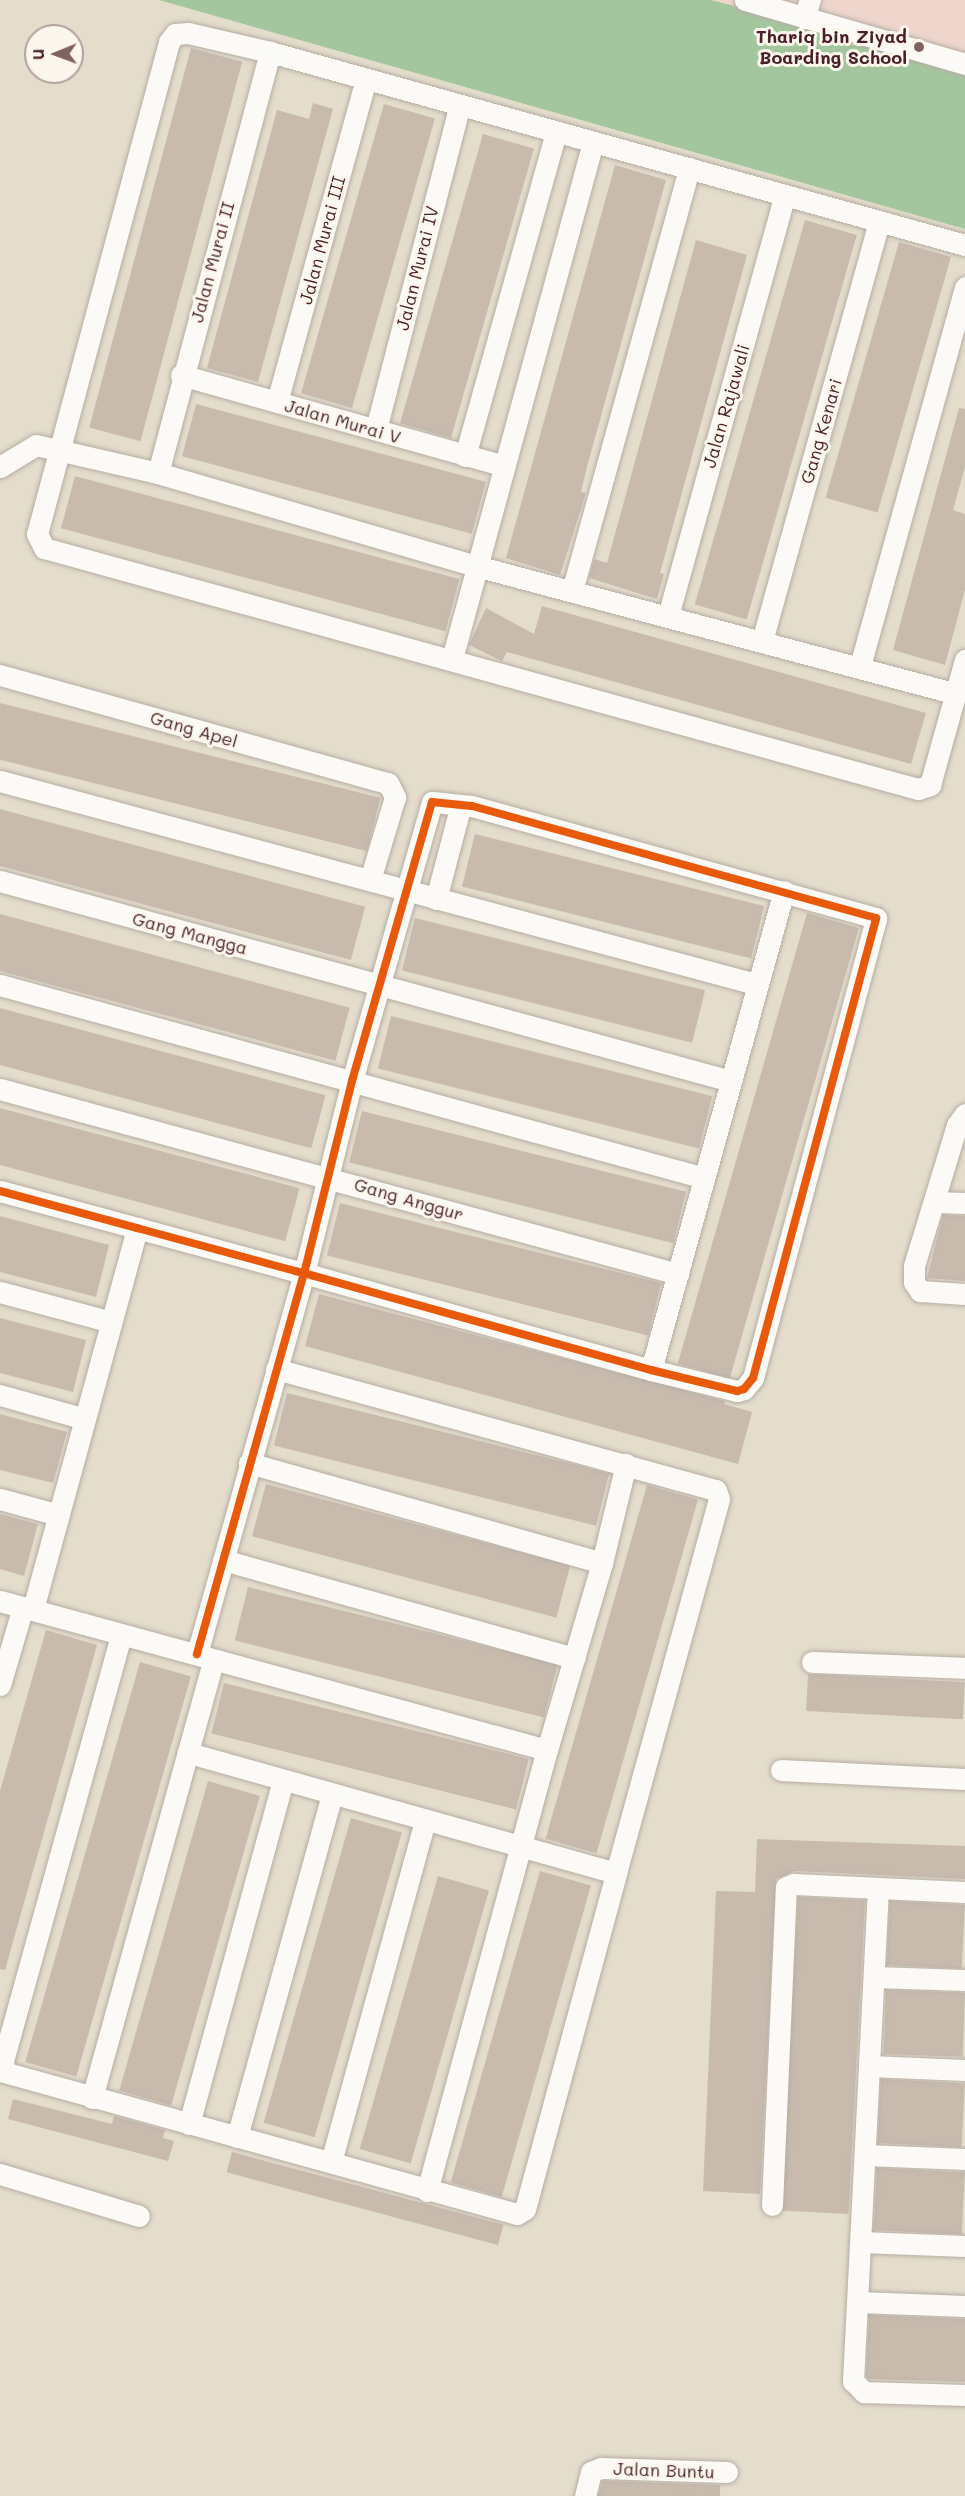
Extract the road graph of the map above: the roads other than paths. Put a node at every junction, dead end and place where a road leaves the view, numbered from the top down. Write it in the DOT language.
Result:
graph roads {
  1 [pos="745,0"];
  2 [pos="807,9"];
  3 [pos="270,52"];
  4 [pos="965,64"];
  5 [pos="366,79"];
  6 [pos="459,107"];
  7 [pos="556,132"];
  8 [pos="593,142"];
  9 [pos="689,168"];
  10 [pos="785,195"];
  11 [pos="879,221"];
  12 [pos="965,244"];
  13 [pos="965,287"];
  14 [pos="181,375"];
  15 [pos="277,402"];
  16 [pos="376,429"];
  17 [pos="60,450"];
  18 [pos="465,456"];
  19 [pos="504,466"];
  20 [pos="0,467"];
  21 [pos="158,473"];
  22 [pos="476,566"];
  23 [pos="572,591"];
  24 [pos="668,616"];
  25 [pos="762,641"];
  26 [pos="452,659"];
  27 [pos="965,660"];
  28 [pos="860,666"];
  29 [pos="0,675"];
  30 [pos="956,694"];
  31 [pos="0,781"];
  32 [pos="460,808"];
  33 [pos="370,880"];
  34 [pos="0,881"];
  35 [pos="405,890"];
  36 [pos="784,891"];
  37 [pos="436,899"];
  38 [pos="756,984"];
  39 [pos="0,985"];
  40 [pos="380,985"];
  41 [pos="352,1081"];
  42 [pos="731,1081"];
  43 [pos="0,1089"];
  44 [pos="965,1114"];
  45 [pos="327,1177"];
  46 [pos="704,1178"];
  47 [pos="0,1191"];
  48 [pos="935,1202"];
  49 [pos="965,1203"];
  50 [pos="136,1228"];
  51 [pos="304,1273"];
  52 [pos="678,1274"];
  53 [pos="0,1292"];
  54 [pos="965,1294"];
  55 [pos="111,1322"];
  56 [pos="276,1369"];
  57 [pos="651,1370"];
  58 [pos="0,1395"];
  59 [pos="85,1419"];
  60 [pos="249,1463"];
  61 [pos="626,1464"];
  62 [pos="0,1499"];
  63 [pos="59,1515"];
  64 [pos="223,1560"];
  65 [pos="602,1563"];
  66 [pos="0,1601"];
  67 [pos="28,1608"];
  68 [pos="121,1636"];
  69 [pos="205,1657"];
  70 [pos="575,1658"];
  71 [pos="3,1662"];
  72 [pos="812,1662"];
  73 [pos="965,1668"];
  74 [pos="0,1685"];
  75 [pos="547,1750"];
  76 [pos="188,1753"];
  77 [pos="781,1770"];
  78 [pos="965,1779"];
  79 [pos="283,1781"];
  80 [pos="332,1794"];
  81 [pos="425,1821"];
  82 [pos="523,1849"];
  83 [pos="616,1873"];
  84 [pos="878,1888"];
  85 [pos="965,1892"];
  86 [pos="874,1977"];
  87 [pos="965,1980"];
  88 [pos="869,2066"];
  89 [pos="965,2070"];
  90 [pos="2,2071"];
  91 [pos="92,2098"];
  92 [pos="189,2124"];
  93 [pos="237,2137"];
  94 [pos="865,2155"];
  95 [pos="965,2159"];
  96 [pos="331,2162"];
  97 [pos="0,2174"];
  98 [pos="427,2191"];
  99 [pos="772,2205"];
  100 [pos="139,2216"];
  101 [pos="861,2242"];
  102 [pos="965,2246"];
  103 [pos="859,2302"];
  104 [pos="965,2306"];
  105 [pos="965,2395"];
  106 [pos="727,2472"];
  107 [pos="585,2496"];
  1 -- 2 [label="street"];
  2 -- 4 [label="street"];
  3 -- 5 [label="street"];
  3 -- 14 [label="street, Jalan Murai II"];
  3 -- 17 [label="street"];
  5 -- 6 [label="street"];
  5 -- 15 [label="street, Jalan Murai III"];
  6 -- 7 [label="street"];
  6 -- 16 [label="street, Jalan Murai IV"];
  7 -- 8 [label="street"];
  7 -- 18 [label="street"];
  8 -- 9 [label="street"];
  8 -- 19 [label="street"];
  9 -- 10 [label="street"];
  9 -- 23 [label="street"];
  10 -- 11 [label="street"];
  10 -- 24 [label="street, Jalan Rajawali"];
  11 -- 12 [label="street"];
  11 -- 25 [label="street, Gang Kenari"];
  13 -- 28 [label="street"];
  14 -- 15 [label="street, Jalan Murai V"];
  14 -- 21 [label="street, Jalan Murai II"];
  15 -- 16 [label="street, Jalan Murai V"];
  16 -- 18 [label="street, Jalan Murai V"];
  17 -- 20 [label="street"];
  17 -- 21 [label="street"];
  17 -- 26 [label="street"];
  18 -- 19 [label="street, Jalan Murai V"];
  19 -- 22 [label="street"];
  21 -- 22 [label="street"];
  22 -- 23 [label="street"];
  22 -- 26 [label="street"];
  23 -- 24 [label="street"];
  24 -- 25 [label="street"];
  25 -- 28 [label="street"];
  26 -- 30 [label="street"];
  27 -- 30 [label="street"];
  28 -- 30 [label="street"];
  29 -- 33 [label="street, Gang Apel"];
  31 -- 33 [label="street"];
  32 -- 35 [label="street"];
  32 -- 36 [label="street"];
  32 -- 37 [label="street"];
  33 -- 35 [label="street"];
  34 -- 40 [label="street, Gang Mangga"];
  35 -- 37 [label="street"];
  35 -- 40 [label="street"];
  36 -- 38 [label="street"];
  36 -- 57 [label="street"];
  37 -- 38 [label="street"];
  38 -- 42 [label="street"];
  39 -- 41 [label="street"];
  40 -- 41 [label="street"];
  40 -- 42 [label="street, Gang Mangga"];
  41 -- 45 [label="street"];
  41 -- 46 [label="street"];
  42 -- 46 [label="street"];
  43 -- 45 [label="street, Gang Anggur"];
  44 -- 48 [label="street"];
  45 -- 51 [label="street"];
  45 -- 52 [label="street, Gang Anggur"];
  46 -- 52 [label="street"];
  47 -- 50 [label="street"];
  48 -- 49 [label="street"];
  48 -- 54 [label="street"];
  50 -- 51 [label="street"];
  50 -- 55 [label="street"];
  51 -- 56 [label="street"];
  51 -- 57 [label="street"];
  52 -- 57 [label="street"];
  53 -- 55 [label="street"];
  55 -- 59 [label="street"];
  56 -- 60 [label="street"];
  56 -- 61 [label="street"];
  58 -- 59 [label="street"];
  59 -- 63 [label="street"];
  60 -- 64 [label="street"];
  60 -- 65 [label="street"];
  61 -- 65 [label="street"];
  61 -- 83 [label="street"];
  62 -- 63 [label="street"];
  63 -- 67 [label="street"];
  64 -- 69 [label="street"];
  64 -- 70 [label="street"];
  65 -- 70 [label="street"];
  66 -- 67 [label="street"];
  67 -- 68 [label="street"];
  67 -- 71 [label="street"];
  68 -- 69 [label="street"];
  68 -- 90 [label="street"];
  69 -- 75 [label="street"];
  69 -- 76 [label="street"];
  70 -- 75 [label="street"];
  71 -- 74 [label="street"];
  72 -- 73 [label="street"];
  75 -- 82 [label="street"];
  76 -- 79 [label="street"];
  76 -- 91 [label="street"];
  77 -- 78 [label="street"];
  79 -- 80 [label="street"];
  79 -- 92 [label="street"];
  80 -- 81 [label="street"];
  80 -- 93 [label="street"];
  81 -- 82 [label="street"];
  81 -- 96 [label="street"];
  82 -- 83 [label="street"];
  82 -- 98 [label="street"];
  83 -- 98 [label="street"];
  84 -- 85 [label="street"];
  84 -- 86 [label="street"];
  84 -- 99 [label="street"];
  86 -- 87 [label="street"];
  86 -- 88 [label="street"];
  88 -- 89 [label="street"];
  88 -- 94 [label="street"];
  90 -- 91 [label="street"];
  91 -- 92 [label="street"];
  92 -- 93 [label="street"];
  93 -- 96 [label="street"];
  94 -- 95 [label="street"];
  94 -- 101 [label="street"];
  96 -- 98 [label="street"];
  97 -- 100 [label="street"];
  101 -- 102 [label="street"];
  101 -- 103 [label="street"];
  103 -- 104 [label="street"];
  103 -- 105 [label="street"];
  106 -- 107 [label="street, Jalan Buntu"];
}
